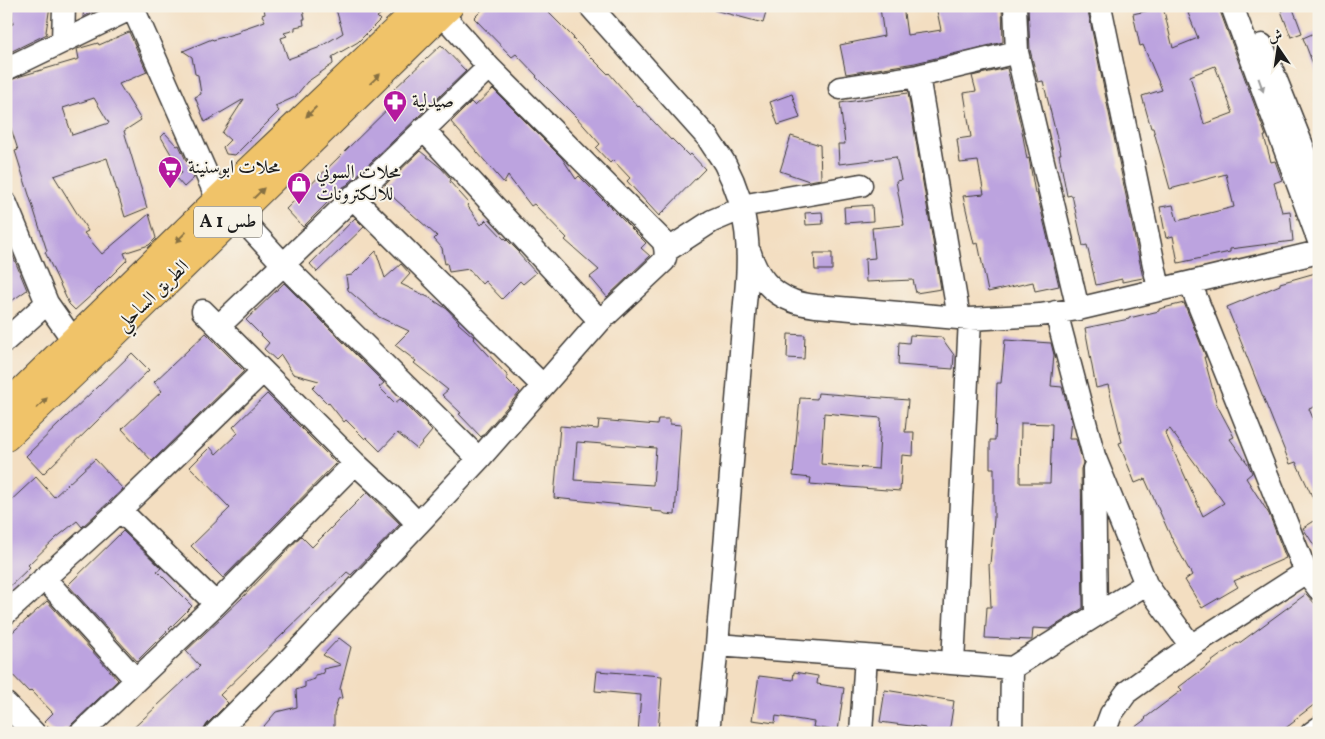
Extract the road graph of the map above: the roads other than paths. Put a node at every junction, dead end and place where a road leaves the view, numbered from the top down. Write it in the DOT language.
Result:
graph roads {
  1 [pos="64,6"];
  2 [pos="590,6"];
  3 [pos="1015,6"];
  4 [pos="1100,6"];
  5 [pos="1232,6"];
  6 [pos="1247,6"];
  7 [pos="135,7"];
  8 [pos="438,9"];
  9 [pos="64,41"];
  10 [pos="1018,52"];
  11 [pos="489,66"];
  12 [pos="6,69"];
  13 [pos="918,76"];
  14 [pos="840,88"];
  15 [pos="423,129"];
  16 [pos="1310,144"];
  17 [pos="861,185"];
  18 [pos="1319,188"];
  19 [pos="352,197"];
  20 [pos="6,204"];
  21 [pos="228,207"];
  22 [pos="736,209"];
  23 [pos="1319,241"];
  24 [pos="748,245"];
  25 [pos="666,251"];
  26 [pos="1319,252"];
  27 [pos="283,264"];
  28 [pos="1190,283"];
  29 [pos="1159,290"];
  30 [pos="47,303"];
  31 [pos="745,303"];
  32 [pos="1067,310"];
  33 [pos="964,318"];
  34 [pos="600,321"];
  35 [pos="6,340"];
  36 [pos="81,351"];
  37 [pos="263,371"];
  38 [pos="543,386"];
  39 [pos="6,407"];
  40 [pos="6,437"];
  41 [pos="1094,456"];
  42 [pos="479,459"];
  43 [pos="355,463"];
  44 [pos="120,510"];
  45 [pos="418,524"];
  46 [pos="44,578"];
  47 [pos="1312,581"];
  48 [pos="1146,584"];
  49 [pos="216,604"];
  50 [pos="6,612"];
  51 [pos="1096,616"];
  52 [pos="717,645"];
  53 [pos="1191,646"];
  54 [pos="866,656"];
  55 [pos="953,663"];
  56 [pos="1012,668"];
  57 [pos="136,680"];
  58 [pos="6,704"];
  59 [pos="1319,728"];
  60 [pos="34,733"];
  61 [pos="81,733"];
  62 [pos="216,733"];
  63 [pos="708,733"];
  64 [pos="860,733"];
  65 [pos="1011,733"];
  66 [pos="1104,733"];
  67 [pos="1312,733"];
  1 -- 9 [label="street"];
  2 -- 22 [label="street"];
  3 -- 10 [label="street"];
  4 -- 29 [label="street"];
  5 -- 23 [label="street, one-way"];
  6 -- 16 [label="street"];
  7 -- 9 [label="street"];
  7 -- 21 [label="street"];
  8 -- 11 [label="street"];
  8 -- 21 [label="highway, الطريق الساحلي / A 1 طس"];
  9 -- 12 [label="street"];
  10 -- 13 [label="street"];
  10 -- 32 [label="street"];
  11 -- 15 [label="street"];
  11 -- 25 [label="street"];
  13 -- 14 [label="street"];
  13 -- 33 [label="street"];
  15 -- 19 [label="street"];
  15 -- 34 [label="street"];
  16 -- 18 [label="street"];
  17 -- 22 [label="street"];
  19 -- 27 [label="street"];
  19 -- 38 [label="street"];
  20 -- 30 [label="street"];
  21 -- 27 [label="street"];
  21 -- 36 [label="highway, الطريق الساحلي / A 1 طس"];
  22 -- 24 [label="street"];
  22 -- 25 [label="street"];
  22 -- 31 [label="street"];
  24 -- 31 [label="street"];
  24 -- 33 [label="street"];
  25 -- 34 [label="street"];
  26 -- 28 [label="street"];
  27 -- 37 [label="street"];
  27 -- 42 [label="street"];
  28 -- 29 [label="street"];
  28 -- 47 [label="street"];
  29 -- 32 [label="street"];
  30 -- 35 [label="street"];
  30 -- 36 [label="street"];
  31 -- 52 [label="street"];
  32 -- 33 [label="street"];
  32 -- 41 [label="street"];
  33 -- 55 [label="street"];
  34 -- 38 [label="street"];
  36 -- 39 [label="highway, الطريق الساحلي / A 1 طس"];
  40 -- 36 [label="highway, الطريق الساحلي / A 1 طس, one-way"];
  37 -- 43 [label="street"];
  37 -- 44 [label="street"];
  38 -- 42 [label="street"];
  41 -- 48 [label="street"];
  41 -- 51 [label="street"];
  42 -- 45 [label="street"];
  43 -- 45 [label="street"];
  43 -- 49 [label="street"];
  44 -- 46 [label="street"];
  44 -- 49 [label="street"];
  45 -- 62 [label="street"];
  46 -- 50 [label="street"];
  46 -- 57 [label="street"];
  47 -- 53 [label="street"];
  48 -- 51 [label="street"];
  48 -- 53 [label="street"];
  49 -- 57 [label="street"];
  51 -- 56 [label="street"];
  52 -- 54 [label="street"];
  52 -- 63 [label="street"];
  53 -- 66 [label="street"];
  54 -- 55 [label="street"];
  54 -- 64 [label="street"];
  55 -- 56 [label="street"];
  56 -- 65 [label="street"];
  57 -- 61 [label="street"];
  58 -- 60 [label="street"];
  59 -- 67 [label="street"];
}
